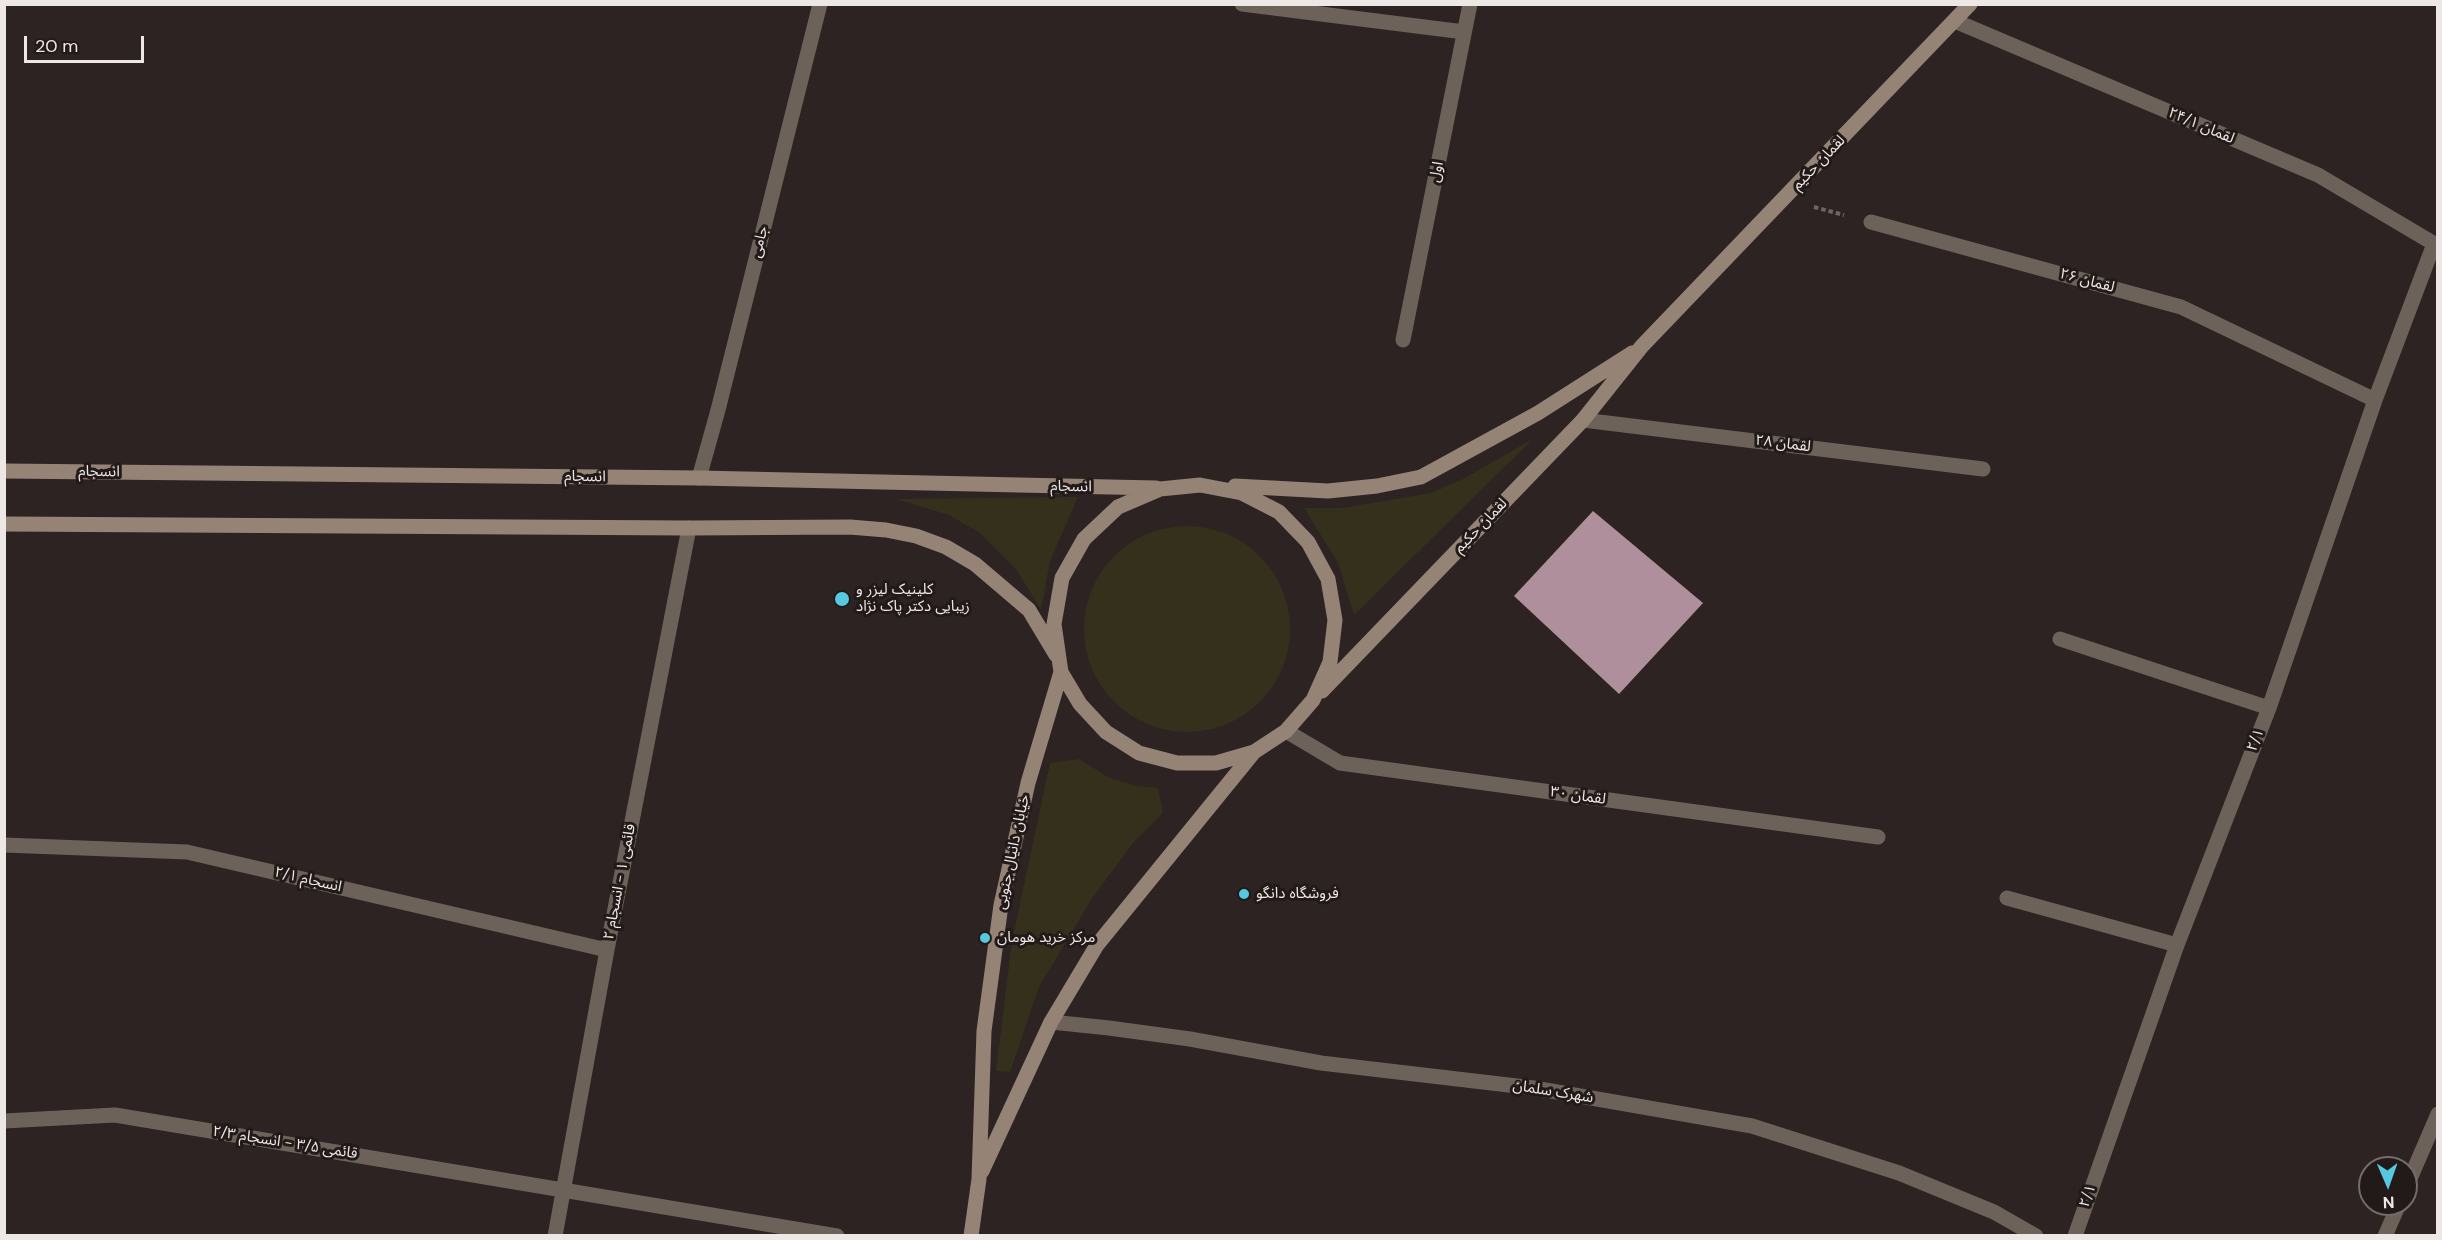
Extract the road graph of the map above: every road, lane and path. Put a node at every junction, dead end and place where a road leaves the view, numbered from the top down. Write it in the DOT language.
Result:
graph roads {
  1 [pos="820,4"];
  2 [pos="1242,4"];
  3 [pos="1470,4"];
  4 [pos="1971,4"];
  5 [pos="1955,21"];
  6 [pos="1464,32"];
  7 [pos="1784,199"];
  8 [pos="1871,222"];
  9 [pos="2436,245"];
  10 [pos="1403,340"];
  11 [pos="1642,346"];
  12 [pos="2375,400"];
  13 [pos="1583,420"];
  14 [pos="1983,469"];
  15 [pos="4,471"];
  16 [pos="699,478"];
  17 [pos="1200,485"];
  18 [pos="1165,489"];
  19 [pos="4,524"];
  20 [pos="689,528"];
  21 [pos="2060,639"];
  22 [pos="1060,666"];
  23 [pos="1313,700"];
  24 [pos="2269,708"];
  25 [pos="1286,731"];
  26 [pos="1254,752"];
  27 [pos="1878,837"];
  28 [pos="4,846"];
  29 [pos="2007,898"];
  30 [pos="2177,945"];
  31 [pos="607,950"];
  32 [pos="1051,1022"];
  33 [pos="2438,1114"];
  34 [pos="4,1121"];
  35 [pos="2418,1160"];
  36 [pos="979,1179"];
  37 [pos="563,1189"];
  38 [pos="2394,1216"];
  39 [pos="555,1236"];
  40 [pos="837,1236"];
  41 [pos="971,1236"];
  42 [pos="2036,1236"];
  43 [pos="2074,1236"];
  44 [pos="2385,1236"];
  1 -- 16 [label="street, جامی"];
  2 -- 6 [label="street"];
  3 -- 6 [label="street, اول"];
  4 -- 5 [label="main road, لقمان حکیم"];
  5 -- 7 [label="main road, لقمان حکیم"];
  5 -- 9 [label="street, لقمان ۲۴/۱"];
  6 -- 10 [label="street, اول"];
  7 -- 8 [label="path"];
  7 -- 11 [label="main road, لقمان حکیم"];
  8 -- 12 [label="street, لقمان ۲۶"];
  9 -- 12 [label="street, ۲/۱"];
  11 -- 13 [label="main road, لقمان حکیم"];
  11 -- 17 [label="main road, لقمان حکیم"];
  12 -- 24 [label="street, ۲/۱"];
  13 -- 14 [label="street, لقمان ۲۸"];
  13 -- 23 [label="main road, لقمان حکیم"];
  15 -- 16 [label="main road, انسجام"];
  16 -- 18 [label="main road, انسجام"];
  17 -- 18 [label="main road"];
  17 -- 23 [label="main road"];
  18 -- 22 [label="main road"];
  19 -- 20 [label="main road"];
  20 -- 22 [label="main road"];
  20 -- 31 [label="street, قائمی ۱ - انسجام ۲"];
  21 -- 24 [label="street"];
  22 -- 26 [label="main road"];
  22 -- 36 [label="main road, خیابان دانیال جنوبی"];
  23 -- 25 [label="main road"];
  24 -- 30 [label="street, ۲/۱"];
  25 -- 26 [label="main road"];
  25 -- 27 [label="street, لقمان ۳۰"];
  26 -- 32 [label="main road, خیابان دانیال جنوبی"];
  28 -- 31 [label="street, انسجام ۲/۱"];
  29 -- 30 [label="street"];
  30 -- 43 [label="street, ۲/۱"];
  31 -- 37 [label="street, قائمی ۱ - انسجام ۲"];
  32 -- 36 [label="main road, خیابان دانیال جنوبی"];
  32 -- 42 [label="street, شهرک سلمان"];
  33 -- 35 [label="street"];
  34 -- 37 [label="street, قائمی ۳/۵ - انسجام ۲/۳"];
  36 -- 41 [label="main road, خیابان دانیال جنوبی"];
  37 -- 39 [label="street, قائمی ۱ - انسجام ۲"];
  37 -- 40 [label="street, قائمی ۳/۵ - انسجام ۲/۳"];
  38 -- 44 [label="street"];
}
